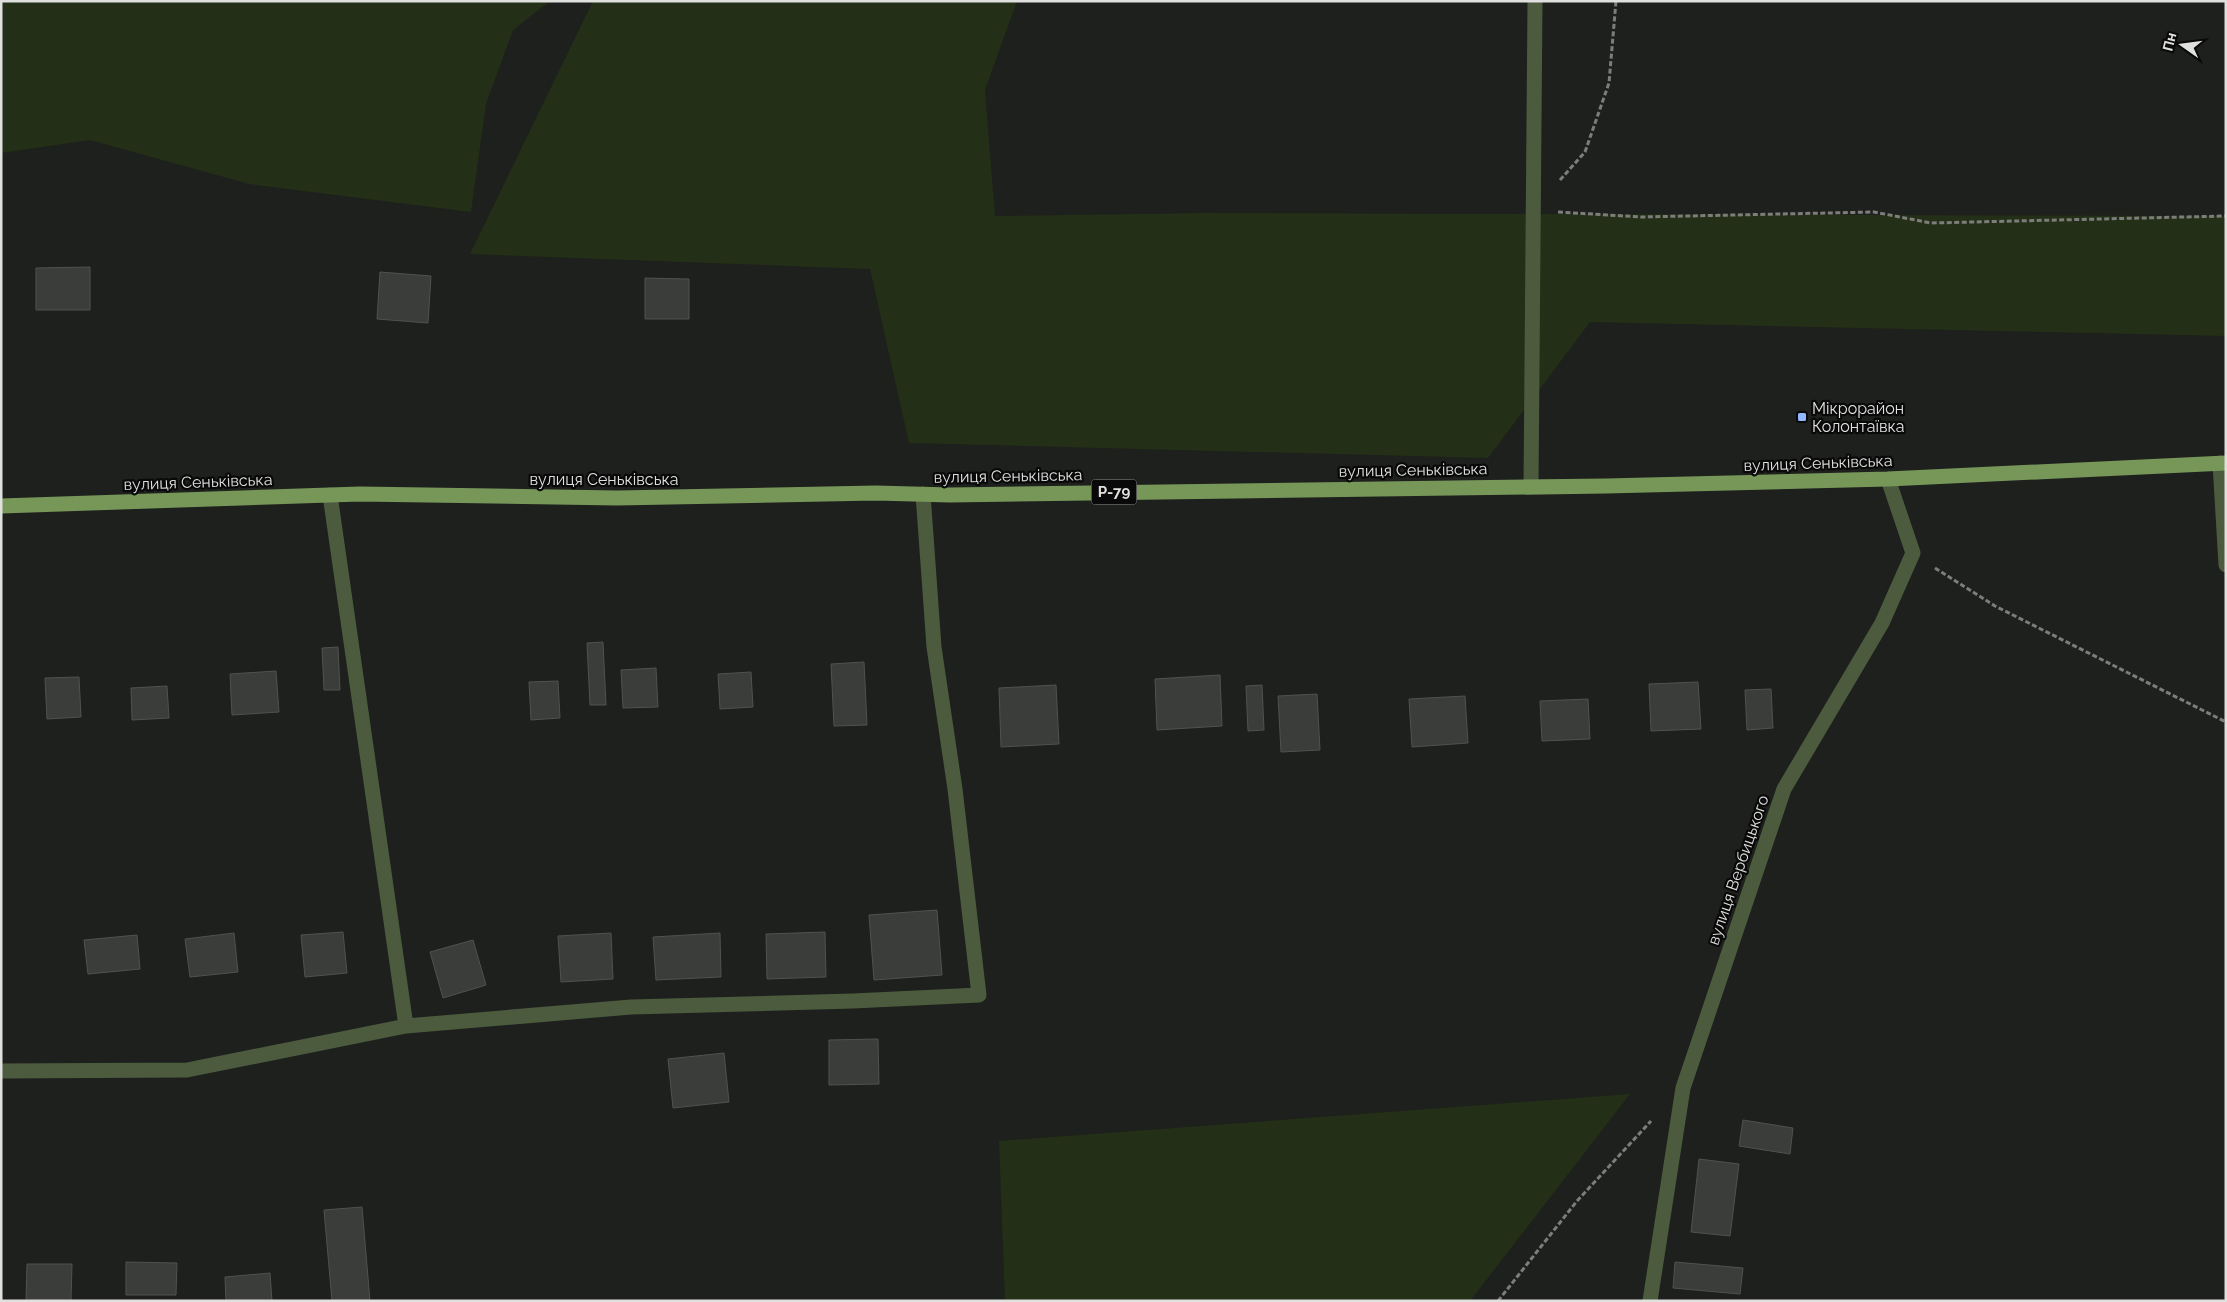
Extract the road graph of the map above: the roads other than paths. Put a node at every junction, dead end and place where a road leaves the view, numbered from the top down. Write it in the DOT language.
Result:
graph roads {
  1 [pos="1535,1"];
  2 [pos="2223,463"];
  3 [pos="1888,479"];
  4 [pos="1531,487"];
  5 [pos="923,494"];
  6 [pos="330,495"];
  7 [pos="1,506"];
  8 [pos="2226,565"];
  9 [pos="406,1026"];
  10 [pos="1,1072"];
  11 [pos="1650,1301"];
  1 -- 4 [label="street"];
  2 -- 3 [label="main road, вулиця Сенькiвська / Р-79"];
  2 -- 8 [label="street"];
  3 -- 4 [label="main road, вулиця Сенькiвська / Р-79"];
  3 -- 11 [label="street, вулиця Вербицького"];
  4 -- 5 [label="main road, вулиця Сенькiвська / Р-79"];
  5 -- 6 [label="main road, вулиця Сенькiвська / Р-79"];
  5 -- 9 [label="street"];
  6 -- 7 [label="main road, вулиця Сенькiвська / Р-79"];
  6 -- 9 [label="street"];
  9 -- 10 [label="street"];
}
